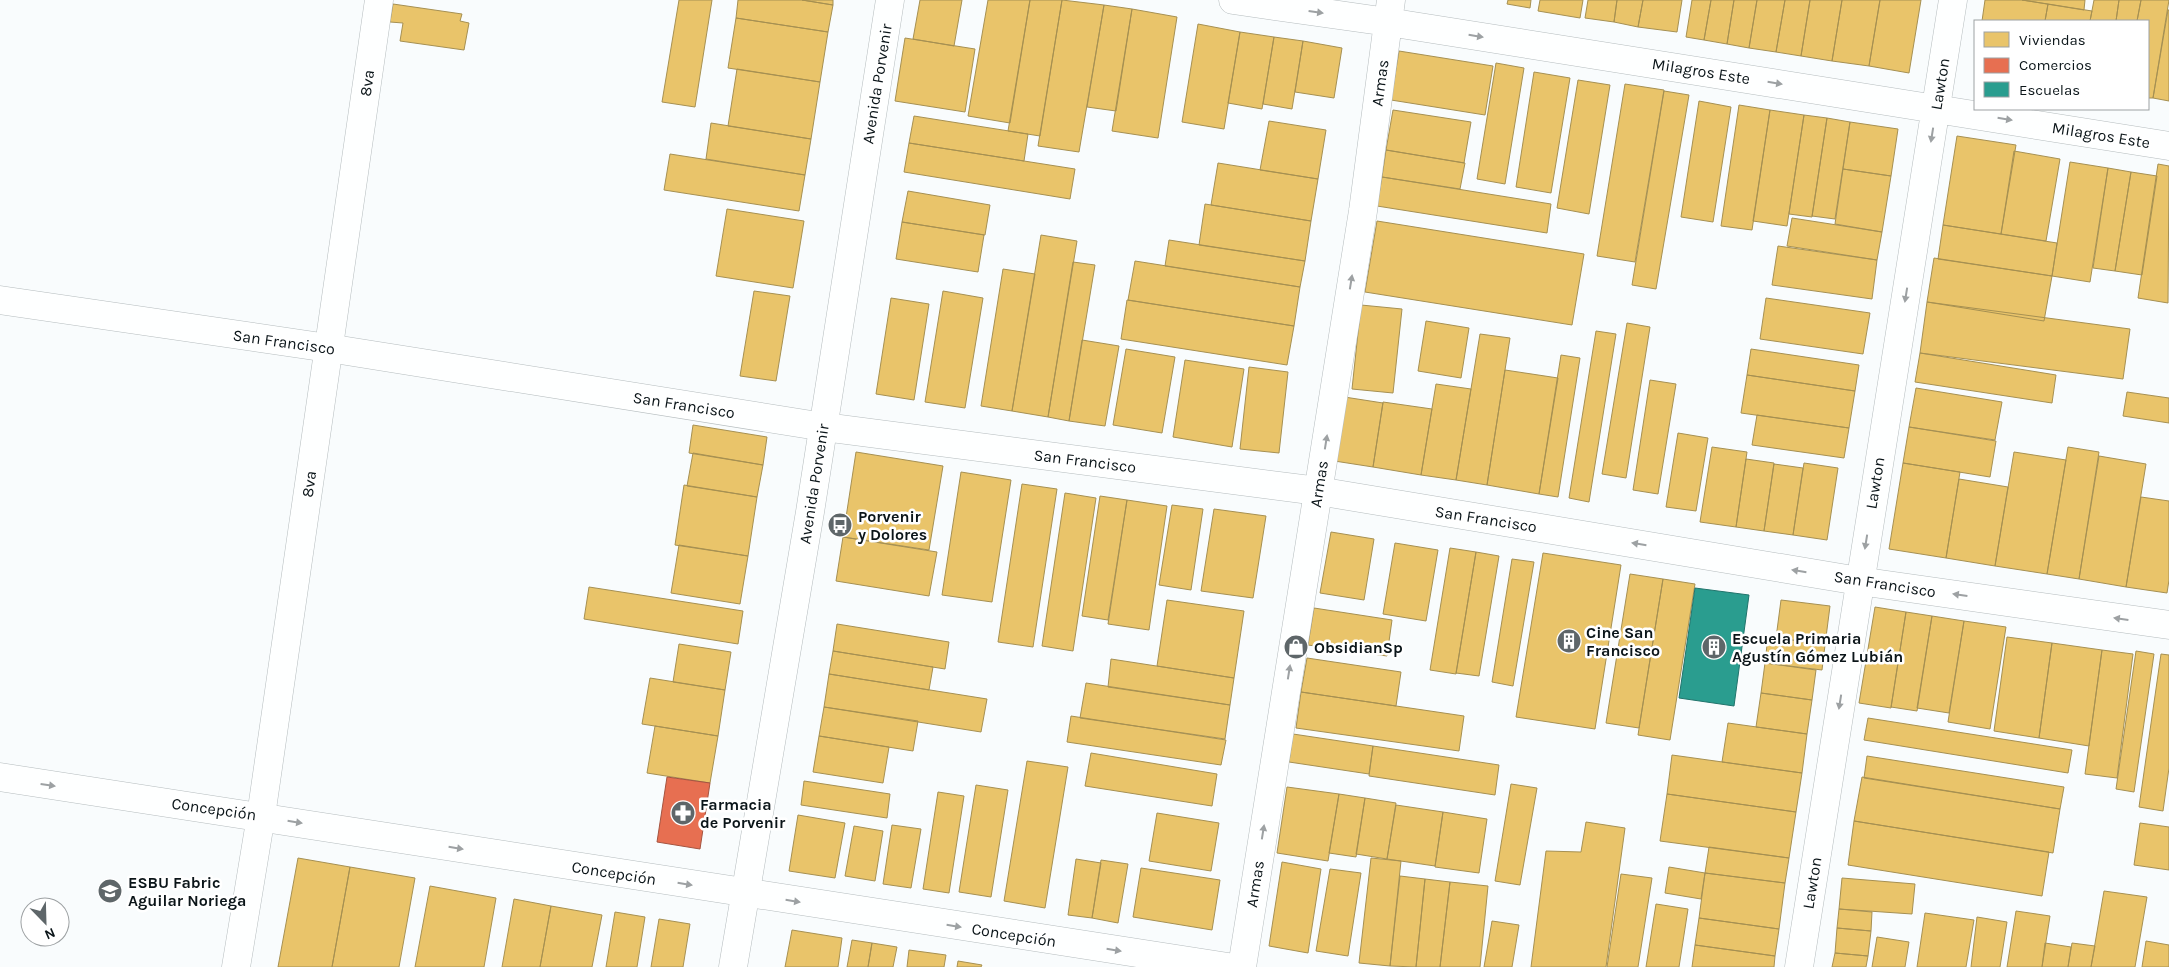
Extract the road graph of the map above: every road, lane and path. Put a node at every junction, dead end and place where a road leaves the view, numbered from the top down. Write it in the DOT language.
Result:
graph roads {
  1 [pos="379,0"];
  2 [pos="890,0"];
  3 [pos="1233,0"];
  4 [pos="1953,0"];
  5 [pos="1389,11"];
  6 [pos="1936,108"];
  7 [pos="2169,146"];
  8 [pos="0,300"];
  9 [pos="328,348"];
  10 [pos="824,427"];
  11 [pos="1318,491"];
  12 [pos="1859,581"];
  13 [pos="2169,626"];
  14 [pos="0,777"];
  15 [pos="261,816"];
  16 [pos="745,894"];
  17 [pos="236,967"];
  18 [pos="733,967"];
  19 [pos="1228,967"];
  20 [pos="1242,967"];
  21 [pos="1799,967"];
  1 -- 9 [label="street, 8va"];
  2 -- 10 [label="street, Avenida Porvenir"];
  3 -- 5 [label="street, Milagros Este, one-way"];
  4 -- 6 [label="street, Lawton"];
  5 -- 6 [label="street, Milagros Este, one-way"];
  11 -- 5 [label="street, Armas, one-way"];
  6 -- 7 [label="street, Milagros Este, one-way"];
  6 -- 12 [label="street, Lawton, one-way"];
  8 -- 9 [label="street, San Francisco"];
  9 -- 10 [label="street, San Francisco"];
  9 -- 15 [label="street, 8va"];
  10 -- 11 [label="street, San Francisco"];
  10 -- 16 [label="street, Avenida Porvenir"];
  12 -- 11 [label="street, San Francisco, one-way"];
  20 -- 11 [label="street, Armas, one-way"];
  13 -- 12 [label="street, San Francisco, one-way"];
  12 -- 21 [label="street, Lawton, one-way"];
  14 -- 15 [label="street, Concepción, one-way"];
  15 -- 16 [label="street, Concepción, one-way"];
  15 -- 17 [label="street, 8va"];
  16 -- 18 [label="street, Avenida Porvenir"];
  16 -- 19 [label="street, Concepción, one-way"];
}
